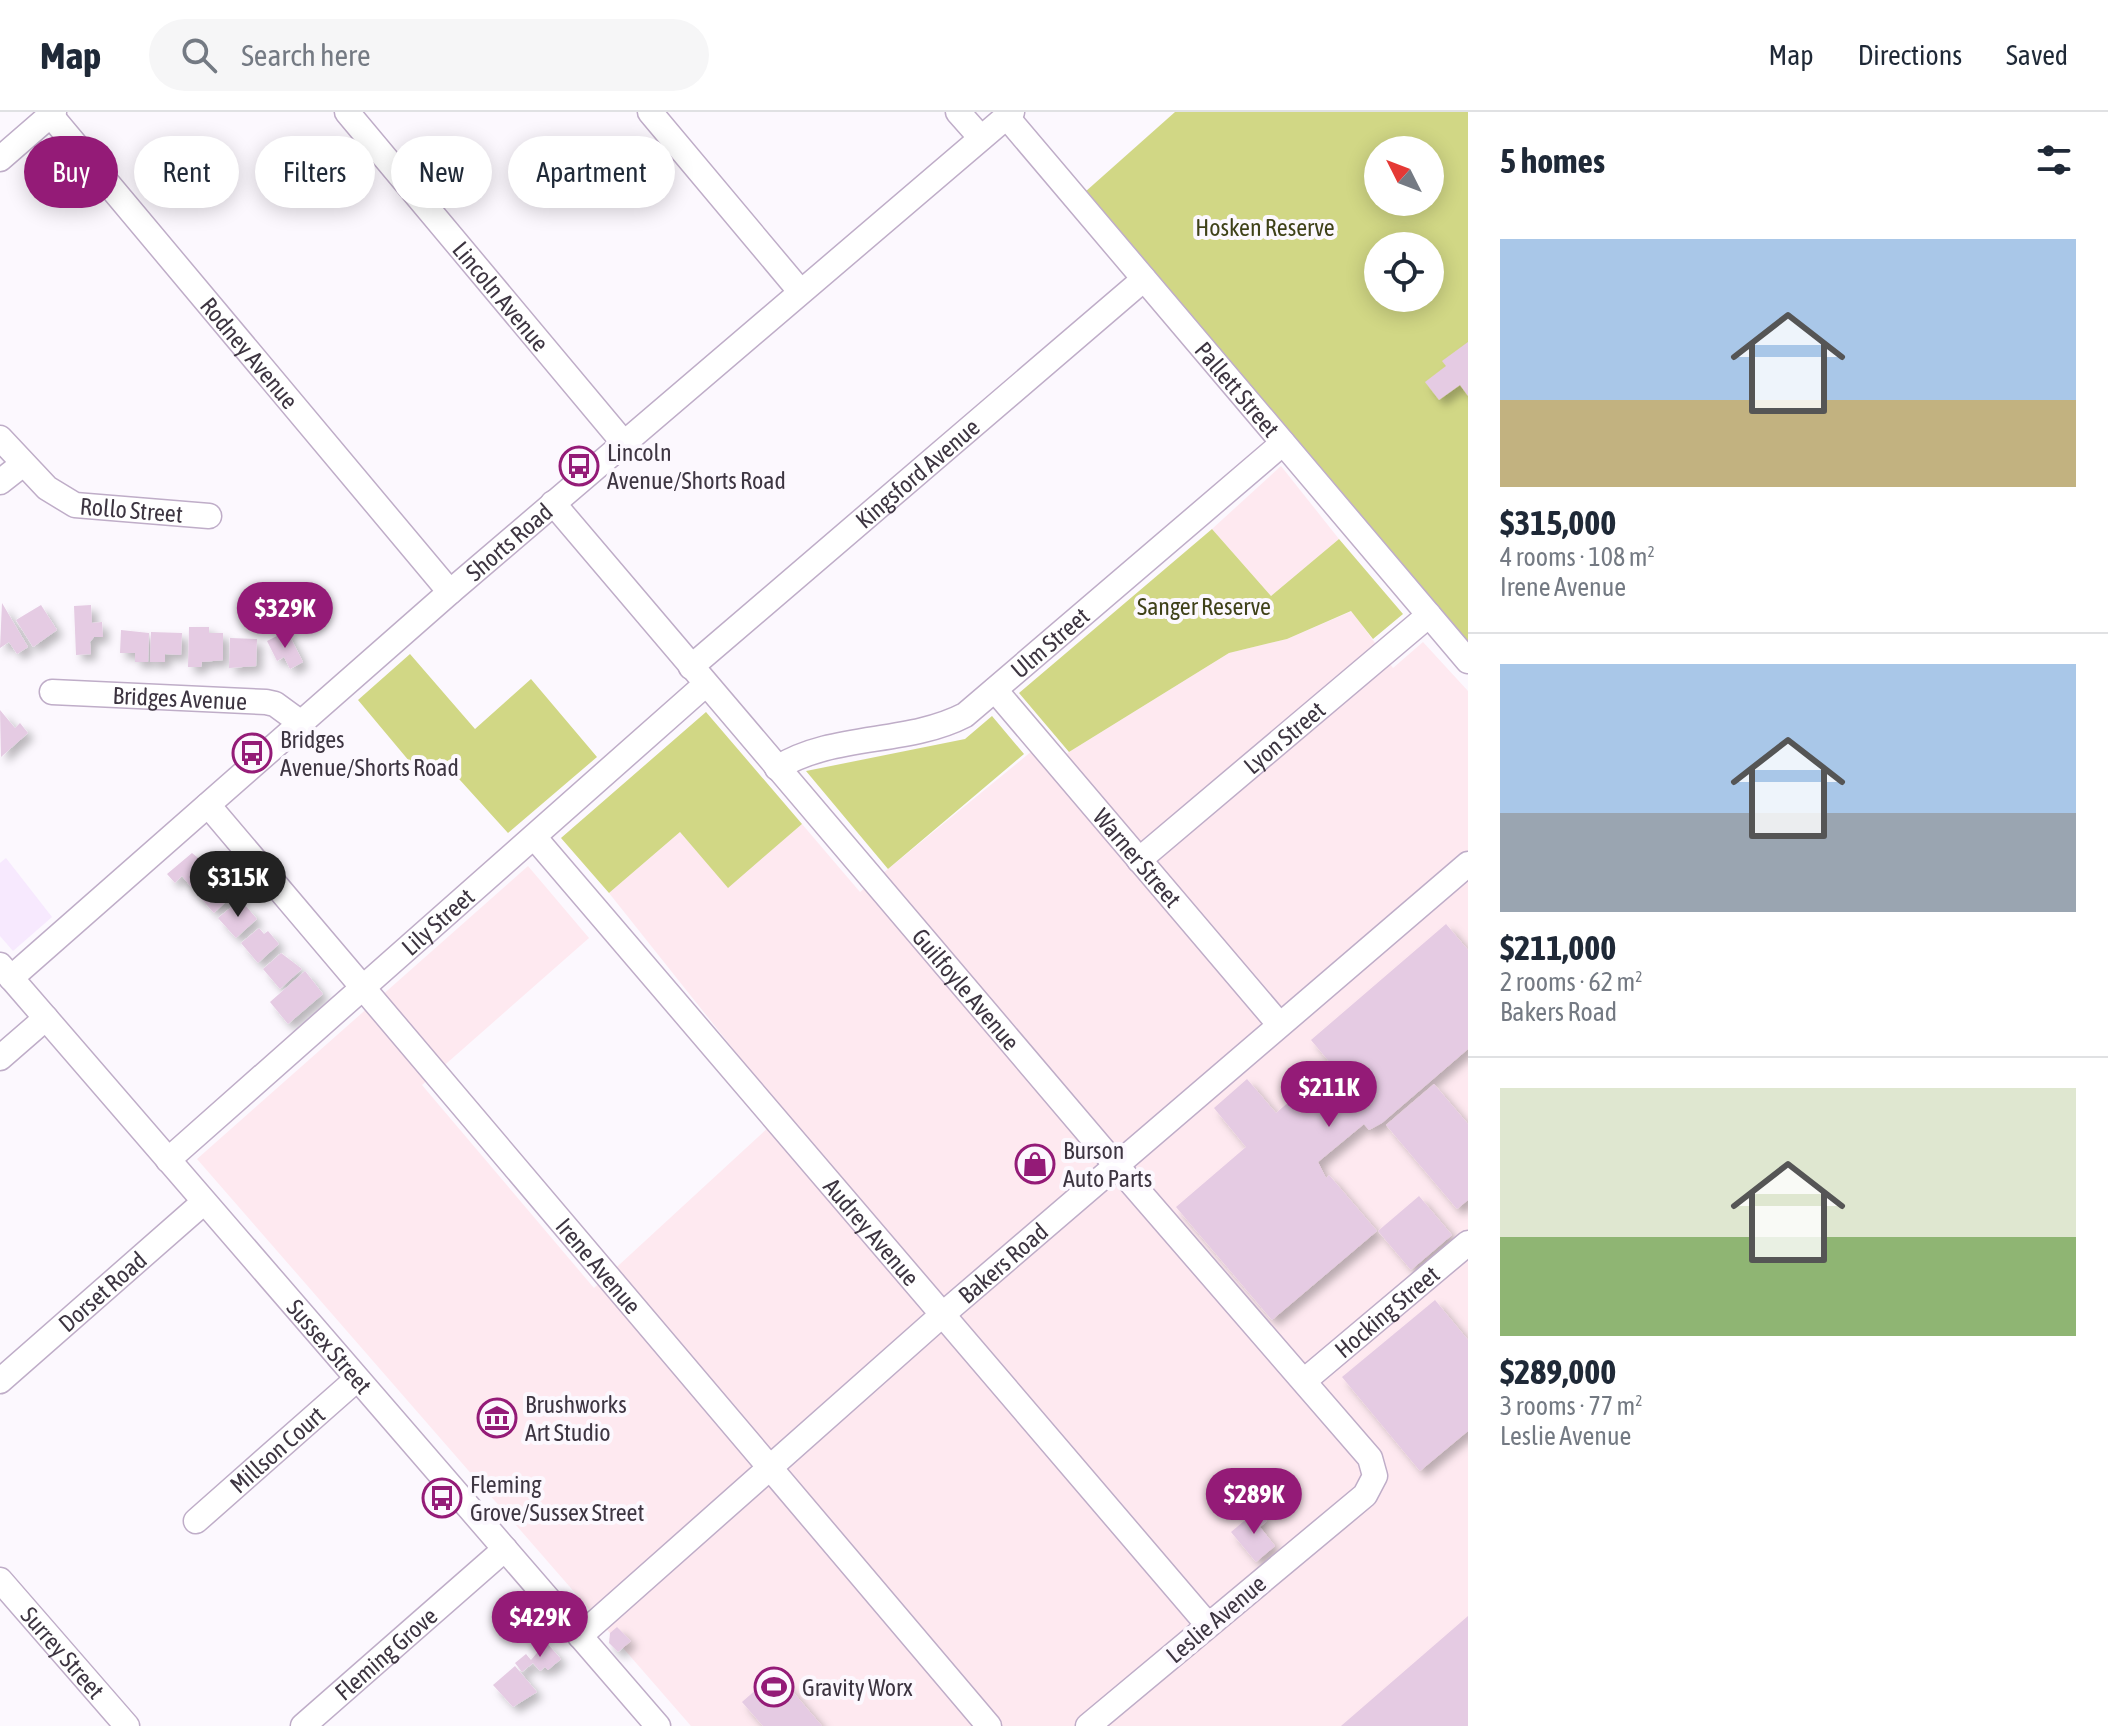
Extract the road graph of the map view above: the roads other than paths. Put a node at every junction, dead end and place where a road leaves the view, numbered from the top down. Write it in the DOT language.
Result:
graph roads {
  1 [pos="347,112"];
  2 [pos="650,112"];
  3 [pos="958,112"];
  4 [pos="51,113"];
  5 [pos="1009,114"];
  6 [pos="981,138"];
  7 [pos="0,159"];
  8 [pos="1144,279"];
  9 [pos="800,291"];
  10 [pos="0,438"];
  11 [pos="623,442"];
  12 [pos="1283,443"];
  13 [pos="23,464"];
  14 [pos="0,482"];
  15 [pos="553,503"];
  16 [pos="209,516"];
  17 [pos="450,592"];
  18 [pos="1429,615"];
  19 [pos="1468,661"];
  20 [pos="698,676"];
  21 [pos="995,690"];
  22 [pos="52,692"];
  23 [pos="301,723"];
  24 [pos="777,768"];
  25 [pos="208,805"];
  26 [pos="535,838"];
  27 [pos="1139,860"];
  28 [pos="1468,864"];
  29 [pos="6,971"];
  30 [pos="363,987"];
  31 [pos="46,1018"];
  32 [pos="1279,1024"];
  33 [pos="0,1058"];
  34 [pos="168,1160"];
  35 [pos="1116,1166"];
  36 [pos="204,1202"];
  37 [pos="1468,1243"];
  38 [pos="942,1315"];
  39 [pos="357,1379"];
  40 [pos="0,1381"];
  41 [pos="1304,1381"];
  42 [pos="769,1467"];
  43 [pos="1375,1476"];
  44 [pos="196,1521"];
  45 [pos="505,1549"];
  46 [pos="0,1580"];
  47 [pos="1208,1625"];
  48 [pos="580,1636"];
  49 [pos="127,1726"];
  50 [pos="303,1726"];
  51 [pos="658,1726"];
  52 [pos="989,1726"];
  53 [pos="1088,1726"];
  1 -- 11 [label="street, Lincoln Avenue"];
  2 -- 9 [label="street"];
  3 -- 6 [label="street"];
  4 -- 7 [label="street"];
  4 -- 17 [label="street, Rodney Avenue"];
  5 -- 6 [label="street, Shorts Road"];
  5 -- 8 [label="street, Pallett Street"];
  6 -- 9 [label="street, Shorts Road"];
  8 -- 12 [label="street, Pallett Street"];
  8 -- 20 [label="street, Kingsford Avenue"];
  9 -- 11 [label="street, Shorts Road"];
  10 -- 13 [label="street, Rollo Street"];
  11 -- 15 [label="street, Shorts Road"];
  12 -- 18 [label="street, Pallett Street"];
  12 -- 21 [label="street, Ulm Street"];
  13 -- 14 [label="street"];
  13 -- 16 [label="street, Rollo Street"];
  15 -- 17 [label="street, Shorts Road"];
  15 -- 20 [label="street, Guilfoyle Avenue"];
  17 -- 23 [label="street, Shorts Road"];
  18 -- 19 [label="street, Pallett Street"];
  18 -- 27 [label="street, Lyon Street"];
  20 -- 24 [label="street, Guilfoyle Avenue"];
  20 -- 26 [label="street, Lily Street"];
  21 -- 24 [label="street, Ulm Street"];
  21 -- 27 [label="street, Warner Street"];
  22 -- 23 [label="street, Bridges Avenue"];
  23 -- 25 [label="street, Shorts Road"];
  24 -- 35 [label="street, Guilfoyle Avenue"];
  25 -- 29 [label="street, Shorts Road"];
  25 -- 30 [label="street, Irene Avenue"];
  26 -- 30 [label="street, Lily Street"];
  26 -- 38 [label="street, Audrey Avenue"];
  27 -- 32 [label="street, Warner Street"];
  28 -- 32 [label="street, Bakers Road"];
  29 -- 31 [label="street, Sussex Street"];
  30 -- 34 [label="street, Lily Street"];
  30 -- 42 [label="street, Irene Avenue"];
  31 -- 33 [label="street"];
  31 -- 34 [label="street, Sussex Street"];
  32 -- 35 [label="street, Bakers Road"];
  34 -- 36 [label="street, Sussex Street"];
  35 -- 38 [label="street, Bakers Road"];
  35 -- 41 [label="street, Guilfoyle Avenue"];
  36 -- 39 [label="street, Sussex Street"];
  36 -- 40 [label="street, Dorset Road"];
  37 -- 41 [label="street, Hocking Street"];
  38 -- 42 [label="street, Bakers Road"];
  38 -- 47 [label="street, Audrey Avenue"];
  39 -- 44 [label="street, Millson Court"];
  39 -- 45 [label="street, Sussex Street"];
  41 -- 43 [label="street, Guilfoyle Avenue"];
  42 -- 48 [label="street, Bakers Road"];
  42 -- 52 [label="street, Irene Avenue"];
  43 -- 47 [label="street, Leslie Avenue"];
  45 -- 48 [label="street, Sussex Street"];
  45 -- 50 [label="street, Fleming Grove"];
  46 -- 49 [label="street, Surrey Street"];
  47 -- 53 [label="street, Leslie Avenue"];
  48 -- 51 [label="street, Sussex Street"];
}
